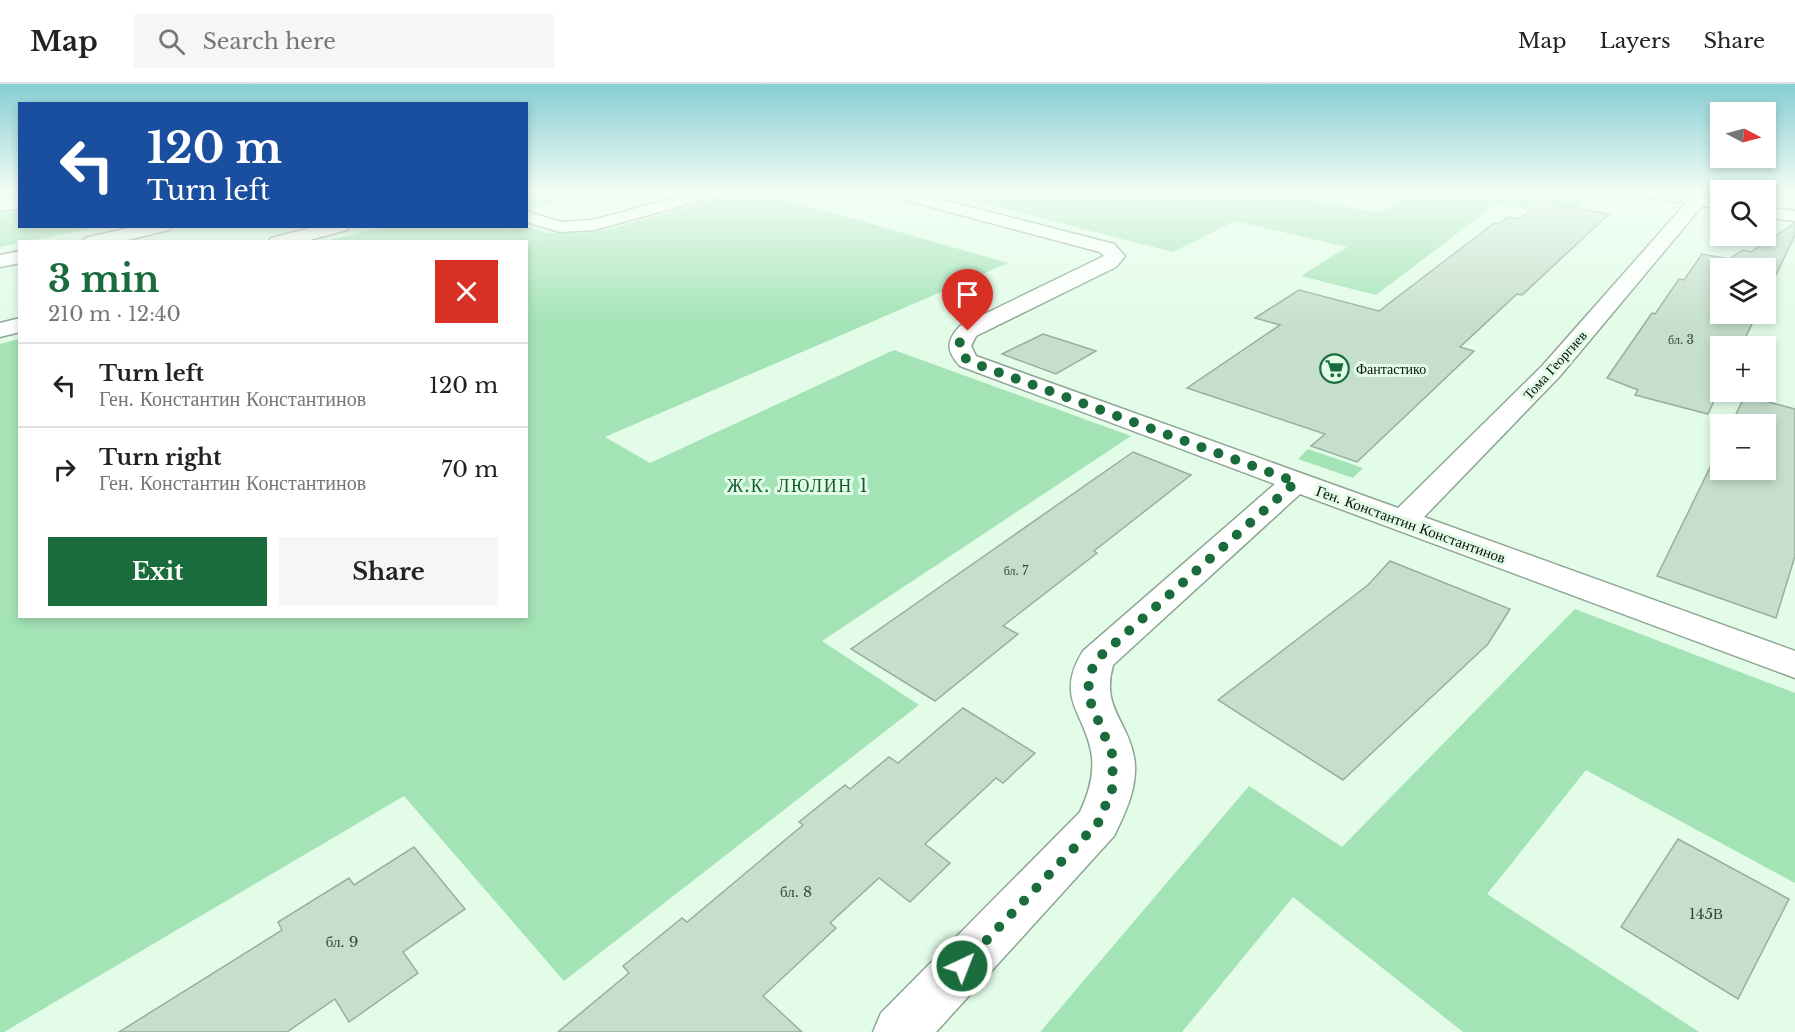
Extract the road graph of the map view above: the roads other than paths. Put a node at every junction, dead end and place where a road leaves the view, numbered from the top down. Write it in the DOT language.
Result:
graph roads {
  1 [pos="122,235"];
  2 [pos="305,235"];
  3 [pos="1058,235"];
  4 [pos="1678,235"];
  5 [pos="101,240"];
  6 [pos="286,240"];
  7 [pos="18,257"];
  8 [pos="0,261"];
  9 [pos="18,326"];
  10 [pos="0,330"];
  11 [pos="1296,482"];
  12 [pos="1403,521"];
  13 [pos="1795,665"];
  14 [pos="900,1032"];
  1 -- 5 [label="street"];
  2 -- 6 [label="street"];
  3 -- 11 [label="street, Ген. Константин Константинов"];
  4 -- 12 [label="street, Тома Георгиев"];
  7 -- 8 [label="street"];
  9 -- 10 [label="street"];
  11 -- 12 [label="street, Ген. Константин Константинов"];
  11 -- 14 [label="street"];
  12 -- 13 [label="street, Ген. Константин Константинов"];
}
